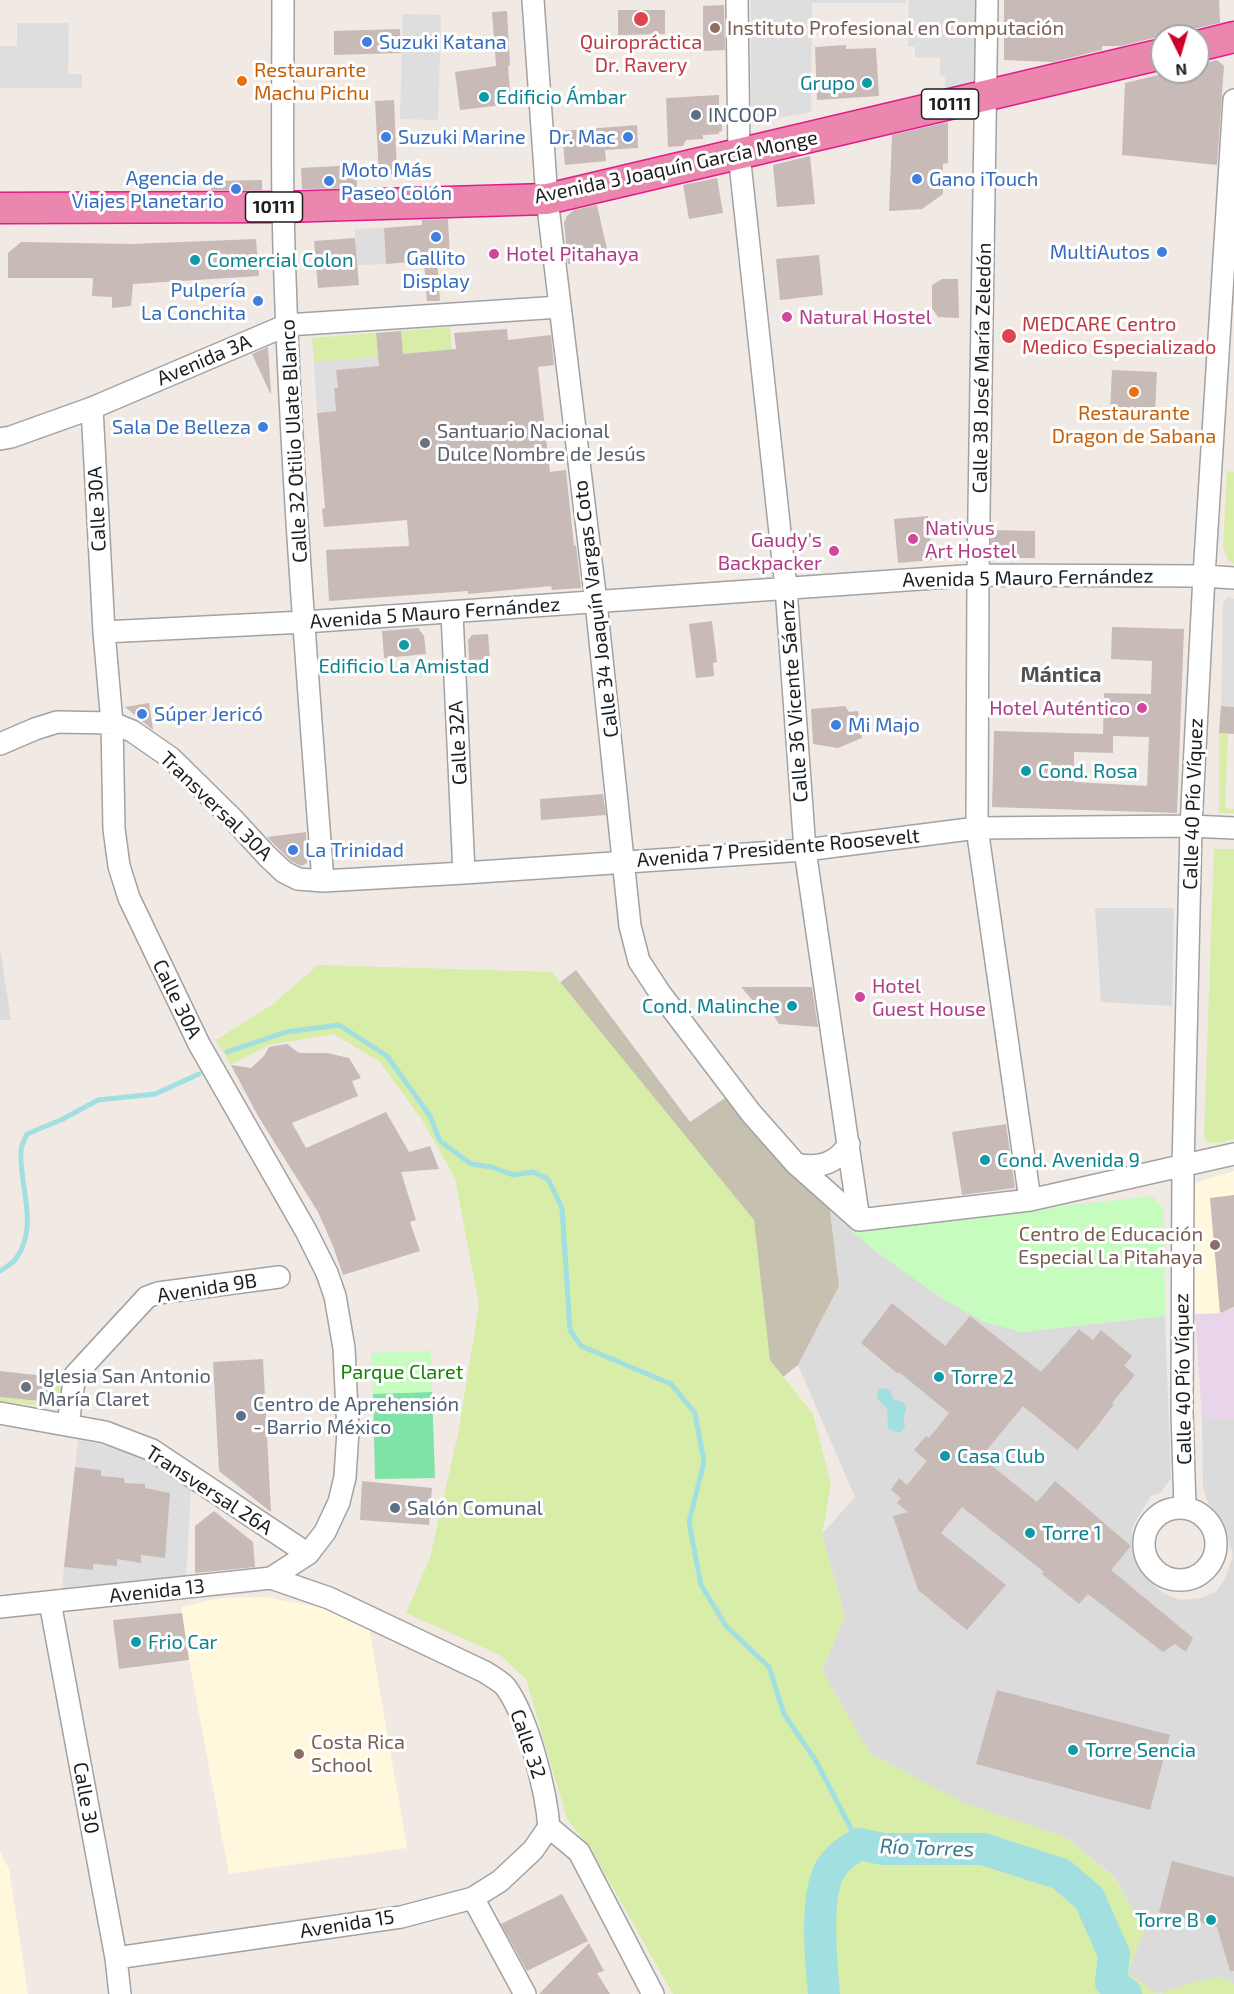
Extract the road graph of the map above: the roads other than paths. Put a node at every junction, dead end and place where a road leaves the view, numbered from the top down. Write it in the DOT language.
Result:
graph roads {
  1 [pos="283,0"];
  2 [pos="533,0"];
  3 [pos="737,0"];
  4 [pos="987,0"];
  5 [pos="1234,37"];
  6 [pos="1210,43"];
  7 [pos="1150,57"];
  8 [pos="986,96"];
  9 [pos="1234,100"];
  10 [pos="739,154"];
  11 [pos="547,200"];
  12 [pos="283,207"];
  13 [pos="0,208"];
  14 [pos="560,307"];
  15 [pos="287,325"];
  16 [pos="1227,330"];
  17 [pos="1226,351"];
  18 [pos="92,408"];
  19 [pos="0,439"];
  20 [pos="978,575"];
  21 [pos="1204,576"];
  22 [pos="1234,578"];
  23 [pos="786,588"];
  24 [pos="596,602"];
  25 [pos="452,613"];
  26 [pos="304,622"];
  27 [pos="104,632"];
  28 [pos="112,723"];
  29 [pos="0,744"];
  30 [pos="1191,826"];
  31 [pos="977,828"];
  32 [pos="1234,828"];
  33 [pos="805,850"];
  34 [pos="624,862"];
  35 [pos="464,873"];
  36 [pos="323,881"];
  37 [pos="849,1144"];
  38 [pos="1234,1154"];
  39 [pos="796,1164"];
  40 [pos="1183,1167"];
  41 [pos="1030,1200"];
  42 [pos="859,1220"];
  43 [pos="279,1277"];
  44 [pos="0,1413"];
  45 [pos="68,1424"];
  46 [pos="1185,1508"];
  47 [pos="308,1554"];
  48 [pos="271,1578"];
  49 [pos="50,1602"];
  50 [pos="0,1607"];
  51 [pos="549,1827"];
  52 [pos="473,1898"];
  53 [pos="116,1958"];
  54 [pos="120,1994"];
  55 [pos="525,1994"];
  56 [pos="653,1994"];
  1 -- 12 [label="street, Calle 32 Otilio Ulate Blanco"];
  2 -- 11 [label="street, Calle 34 Joaquín Vargas Coto"];
  3 -- 10 [label="street, Calle 36 Vicente Sáenz"];
  4 -- 8 [label="street, Calle 38 José María Zeledón"];
  5 -- 6 [label="highway"];
  7 -- 8 [label="highway, Avenida 3 Joaquín García Monge / 10111"];
  8 -- 10 [label="highway, Avenida 3 Joaquín García Monge / 10111"];
  8 -- 20 [label="street, Calle 38 José María Zeledón"];
  9 -- 16 [label="street, Calle 40 Pío Víquez"];
  10 -- 11 [label="highway, Avenida 3 Joaquín García Monge / 10111"];
  10 -- 23 [label="street, Calle 36 Vicente Sáenz"];
  11 -- 12 [label="highway, Avenida 3 Joaquín García Monge / 10111"];
  11 -- 14 [label="street, Calle 34 Joaquín Vargas Coto"];
  12 -- 13 [label="highway, Avenida 3 Joaquín García Monge / 10111"];
  12 -- 15 [label="street, Calle 32 Otilio Ulate Blanco"];
  14 -- 15 [label="street, Avenida 3A"];
  14 -- 24 [label="street, Calle 34 Joaquín Vargas Coto"];
  15 -- 18 [label="street, Avenida 3A"];
  15 -- 26 [label="street, Calle 32 Otilio Ulate Blanco"];
  16 -- 17 [label="street, Calle 40 Pío Víquez"];
  17 -- 21 [label="street, Calle 40 Pío Víquez"];
  18 -- 19 [label="street, Avenida 3A"];
  18 -- 27 [label="street, Calle 30A"];
  20 -- 21 [label="street, Avenida 5 Mauro Fernández"];
  20 -- 23 [label="street, Avenida 5 Mauro Fernández"];
  20 -- 31 [label="street, Calle 38 José María Zeledón"];
  21 -- 22 [label="street, Avenida 5 Mauro Fernández"];
  21 -- 30 [label="street, Calle 40 Pío Víquez"];
  23 -- 24 [label="street, Avenida 5 Mauro Fernández"];
  23 -- 33 [label="street, Calle 36 Vicente Sáenz"];
  24 -- 25 [label="street, Avenida 5 Mauro Fernández"];
  24 -- 34 [label="street, Calle 34 Joaquín Vargas Coto"];
  25 -- 26 [label="street, Avenida 5 Mauro Fernández"];
  25 -- 35 [label="street, Calle 32A"];
  26 -- 27 [label="street, Avenida 5 Mauro Fernández"];
  26 -- 36 [label="street, Calle 32 Otilio Ulate Blanco"];
  27 -- 28 [label="street, Calle 30A"];
  28 -- 29 [label="street"];
  28 -- 36 [label="street, Transversal 30A"];
  28 -- 47 [label="street, Calle 30A"];
  30 -- 31 [label="street, Avenida 7 Presidente Roosevelt"];
  30 -- 32 [label="street, Avenida 7 Presidente Roosevelt"];
  30 -- 40 [label="street, Calle 40 Pío Víquez"];
  31 -- 33 [label="street, Avenida 7 Presidente Roosevelt"];
  31 -- 41 [label="street, Calle 38 José María Zeledón"];
  33 -- 34 [label="street, Avenida 7 Presidente Roosevelt"];
  33 -- 37 [label="street, Calle 36 Vicente Sáenz"];
  34 -- 35 [label="street, Avenida 7 Presidente Roosevelt"];
  34 -- 39 [label="street, Calle 34 Joaquín Vargas Coto"];
  35 -- 36 [label="street, Avenida 7 Presidente Roosevelt"];
  37 -- 39 [label="street"];
  37 -- 42 [label="street, Calle 36 Vicente Sáenz"];
  38 -- 40 [label="street"];
  39 -- 42 [label="street, Calle 34 Joaquín Vargas Coto"];
  40 -- 41 [label="street"];
  40 -- 46 [label="street, Calle 40 Pío Víquez"];
  41 -- 42 [label="street"];
  43 -- 45 [label="street, Avenida 9B"];
  44 -- 45 [label="street, Transversal 26A"];
  45 -- 47 [label="street, Transversal 26A"];
  47 -- 48 [label="street, Avenida 13"];
  48 -- 49 [label="street, Avenida 13"];
  48 -- 51 [label="street, Calle 32"];
  49 -- 50 [label="street, Avenida 13"];
  49 -- 53 [label="street, Calle 30"];
  51 -- 52 [label="street, Avenida 15"];
  51 -- 56 [label="street"];
  52 -- 53 [label="street, Avenida 15"];
  52 -- 55 [label="street"];
  53 -- 54 [label="street, Calle 30"];
}
